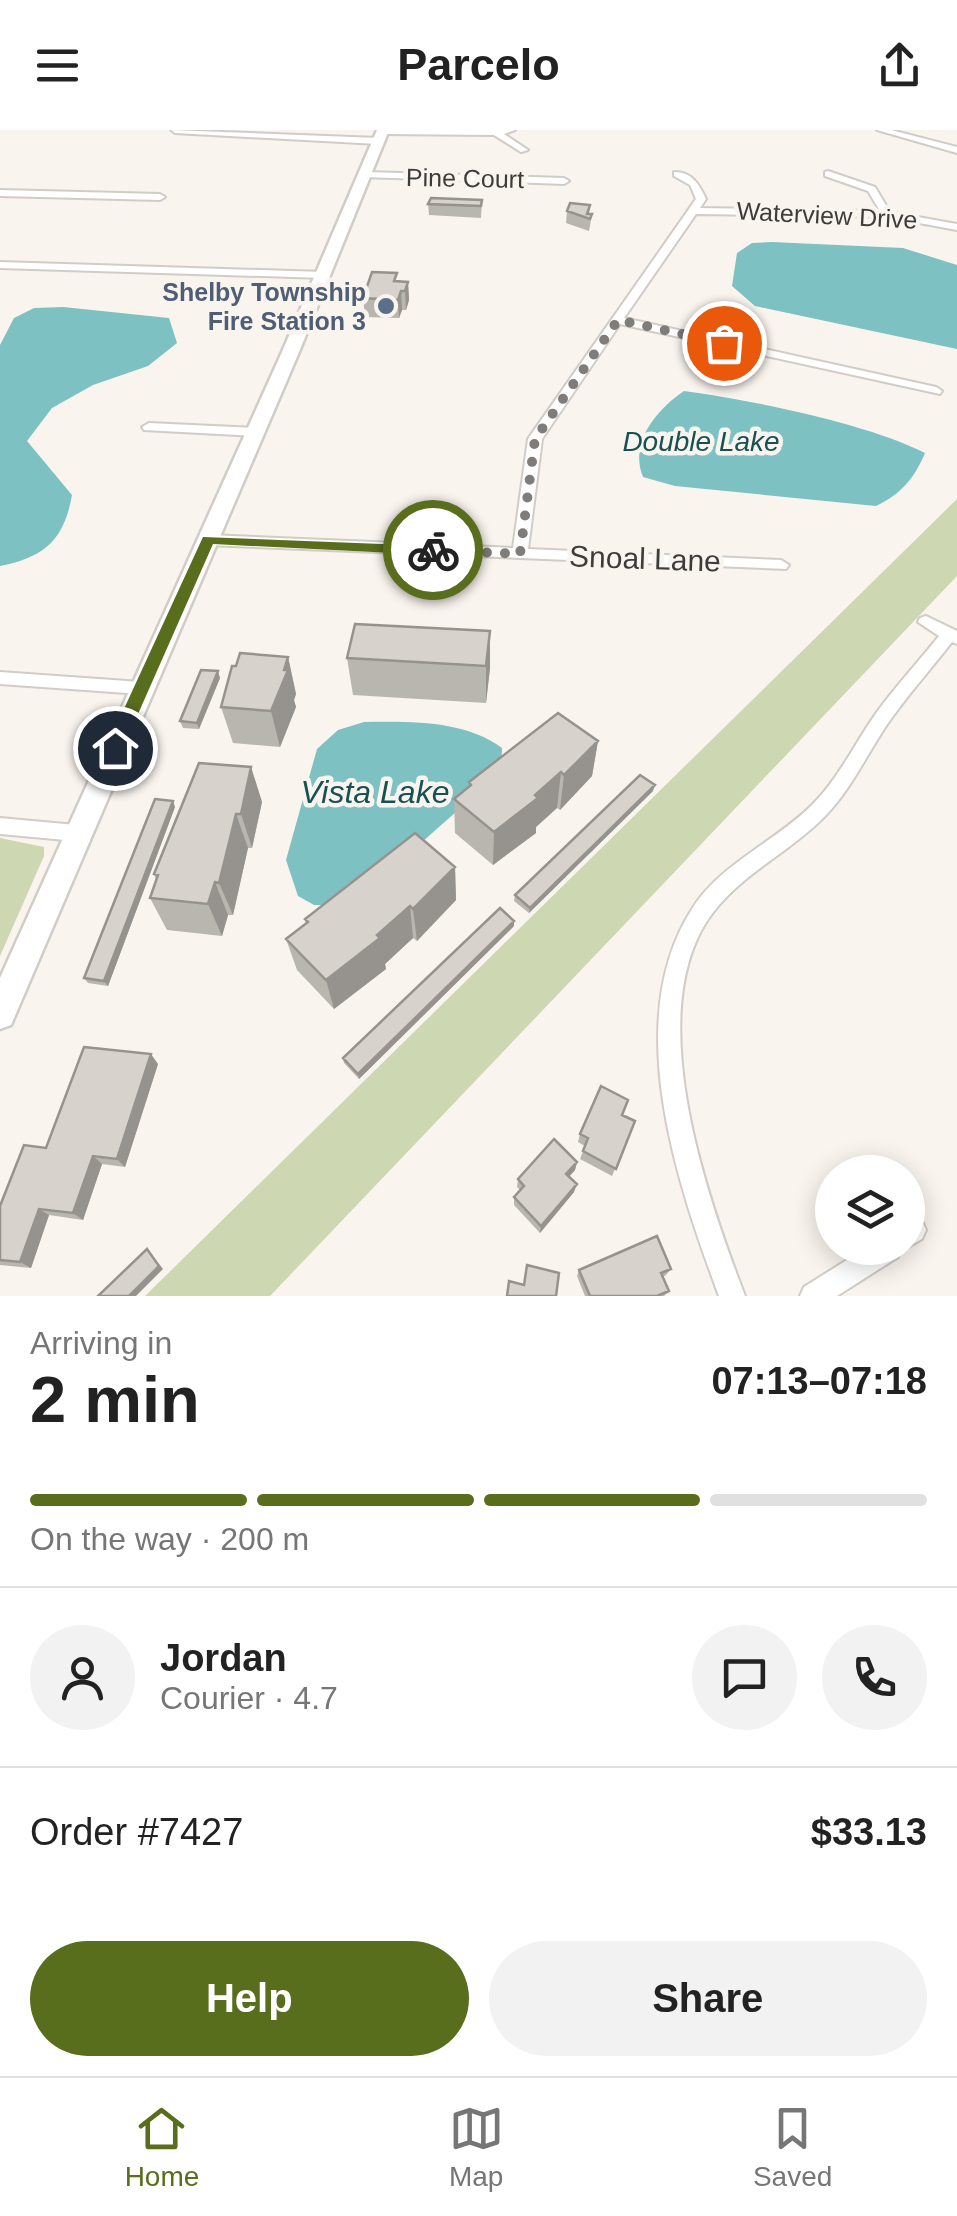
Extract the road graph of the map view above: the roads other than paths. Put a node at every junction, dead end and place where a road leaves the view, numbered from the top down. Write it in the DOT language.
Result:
graph roads {
  1 [pos="176,130"];
  2 [pos="511,130"];
  3 [pos="881,130"];
  4 [pos="235,133"];
  5 [pos="497,133"];
  6 [pos="381,134"];
  7 [pos="524,150"];
  8 [pos="957,150"];
  9 [pos="678,174"];
  10 [pos="828,174"];
  11 [pos="366,176"];
  12 [pos="564,181"];
  13 [pos="0,193"];
  14 [pos="160,197"];
  15 [pos="696,211"];
  16 [pos="887,214"];
  17 [pos="957,228"];
  18 [pos="0,265"];
  19 [pos="324,274"];
  20 [pos="618,320"];
  21 [pos="936,390"];
  22 [pos="150,427"];
  23 [pos="256,432"];
  24 [pos="208,540"];
  25 [pos="520,554"];
  26 [pos="782,565"];
  27 [pos="926,622"];
  28 [pos="954,636"];
  29 [pos="0,678"];
  30 [pos="140,688"];
  31 [pos="0,826"];
  32 [pos="76,833"];
  33 [pos="0,1014"];
  34 [pos="862,1265"];
  35 [pos="732,1296"];
  36 [pos="813,1296"];
  1 -- 4 [label="street"];
  2 -- 5 [label="street"];
  3 -- 8 [label="street"];
  4 -- 6 [label="street"];
  5 -- 6 [label="street"];
  5 -- 7 [label="street"];
  6 -- 11 [label="street"];
  9 -- 15 [label="street"];
  10 -- 16 [label="street"];
  11 -- 12 [label="street, Pine Court"];
  11 -- 19 [label="street"];
  13 -- 14 [label="street"];
  15 -- 16 [label="street, Waterview Drive"];
  15 -- 20 [label="street"];
  16 -- 17 [label="street, Waterview Drive"];
  18 -- 19 [label="street"];
  19 -- 23 [label="street"];
  20 -- 21 [label="street"];
  20 -- 25 [label="street"];
  22 -- 23 [label="street"];
  23 -- 24 [label="street"];
  24 -- 25 [label="street, Snoal Lane"];
  24 -- 30 [label="street"];
  25 -- 26 [label="street, Snoal Lane"];
  27 -- 28 [label="street"];
  28 -- 35 [label="street"];
  29 -- 30 [label="street"];
  30 -- 32 [label="street"];
  31 -- 32 [label="street"];
  32 -- 33 [label="street"];
  34 -- 36 [label="street"];
}
